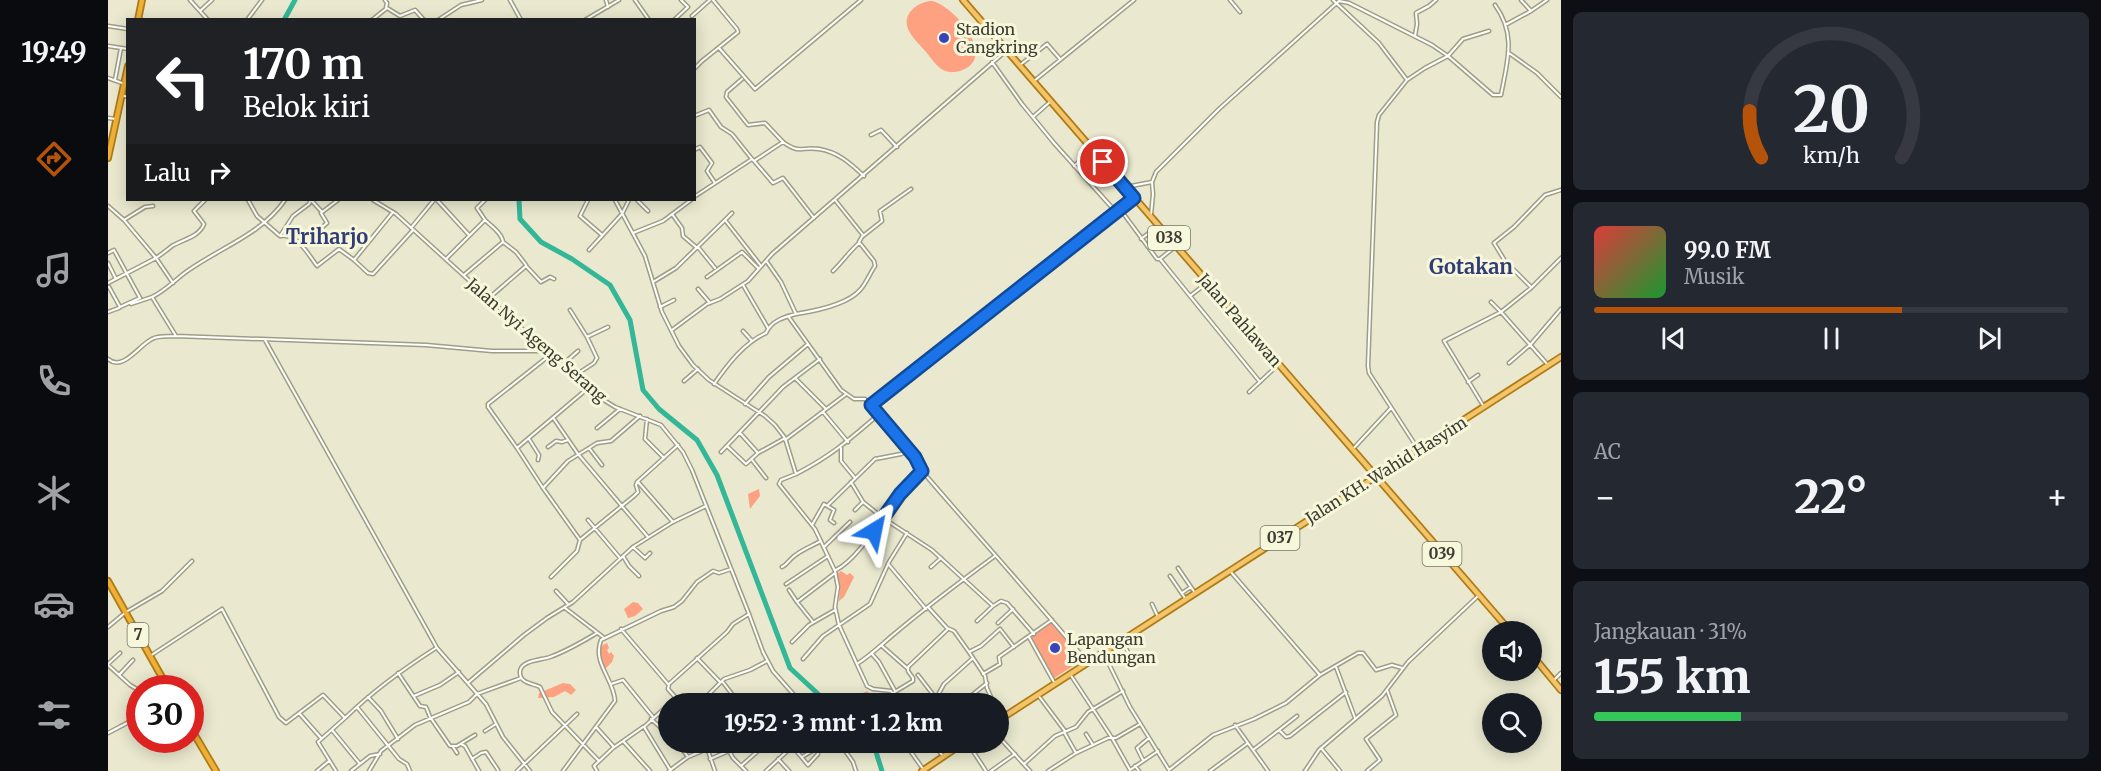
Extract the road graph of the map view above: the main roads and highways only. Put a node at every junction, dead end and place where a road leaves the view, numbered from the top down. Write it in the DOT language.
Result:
graph roads {
  1 [pos="142,0"];
  2 [pos="963,0"];
  3 [pos="138,18"];
  4 [pos="126,75"];
  5 [pos="108,158"];
  6 [pos="1561,357"];
  7 [pos="1375,476"];
  8 [pos="108,581"];
  9 [pos="1500,621"];
  10 [pos="1542,667"];
  11 [pos="161,675"];
  12 [pos="1561,690"];
  13 [pos="1009,714"];
  14 [pos="204,751"];
  15 [pos="946,753"];
  16 [pos="924,770"];
  17 [pos="216,771"];
  1 -- 3 [label="highway"];
  2 -- 7 [label="main road, Jalan Pahlawan / 038"];
  4 -- 5 [label="highway"];
  6 -- 7 [label="main road, Jalan KH. Wahid Hasyim / 037"];
  7 -- 9 [label="main road, 039"];
  7 -- 13 [label="main road, Jalan KH. Wahid Hasyim / 037"];
  8 -- 11 [label="highway, 7"];
  10 -- 12 [label="main road"];
  14 -- 17 [label="highway"];
  15 -- 16 [label="main road"];
}
